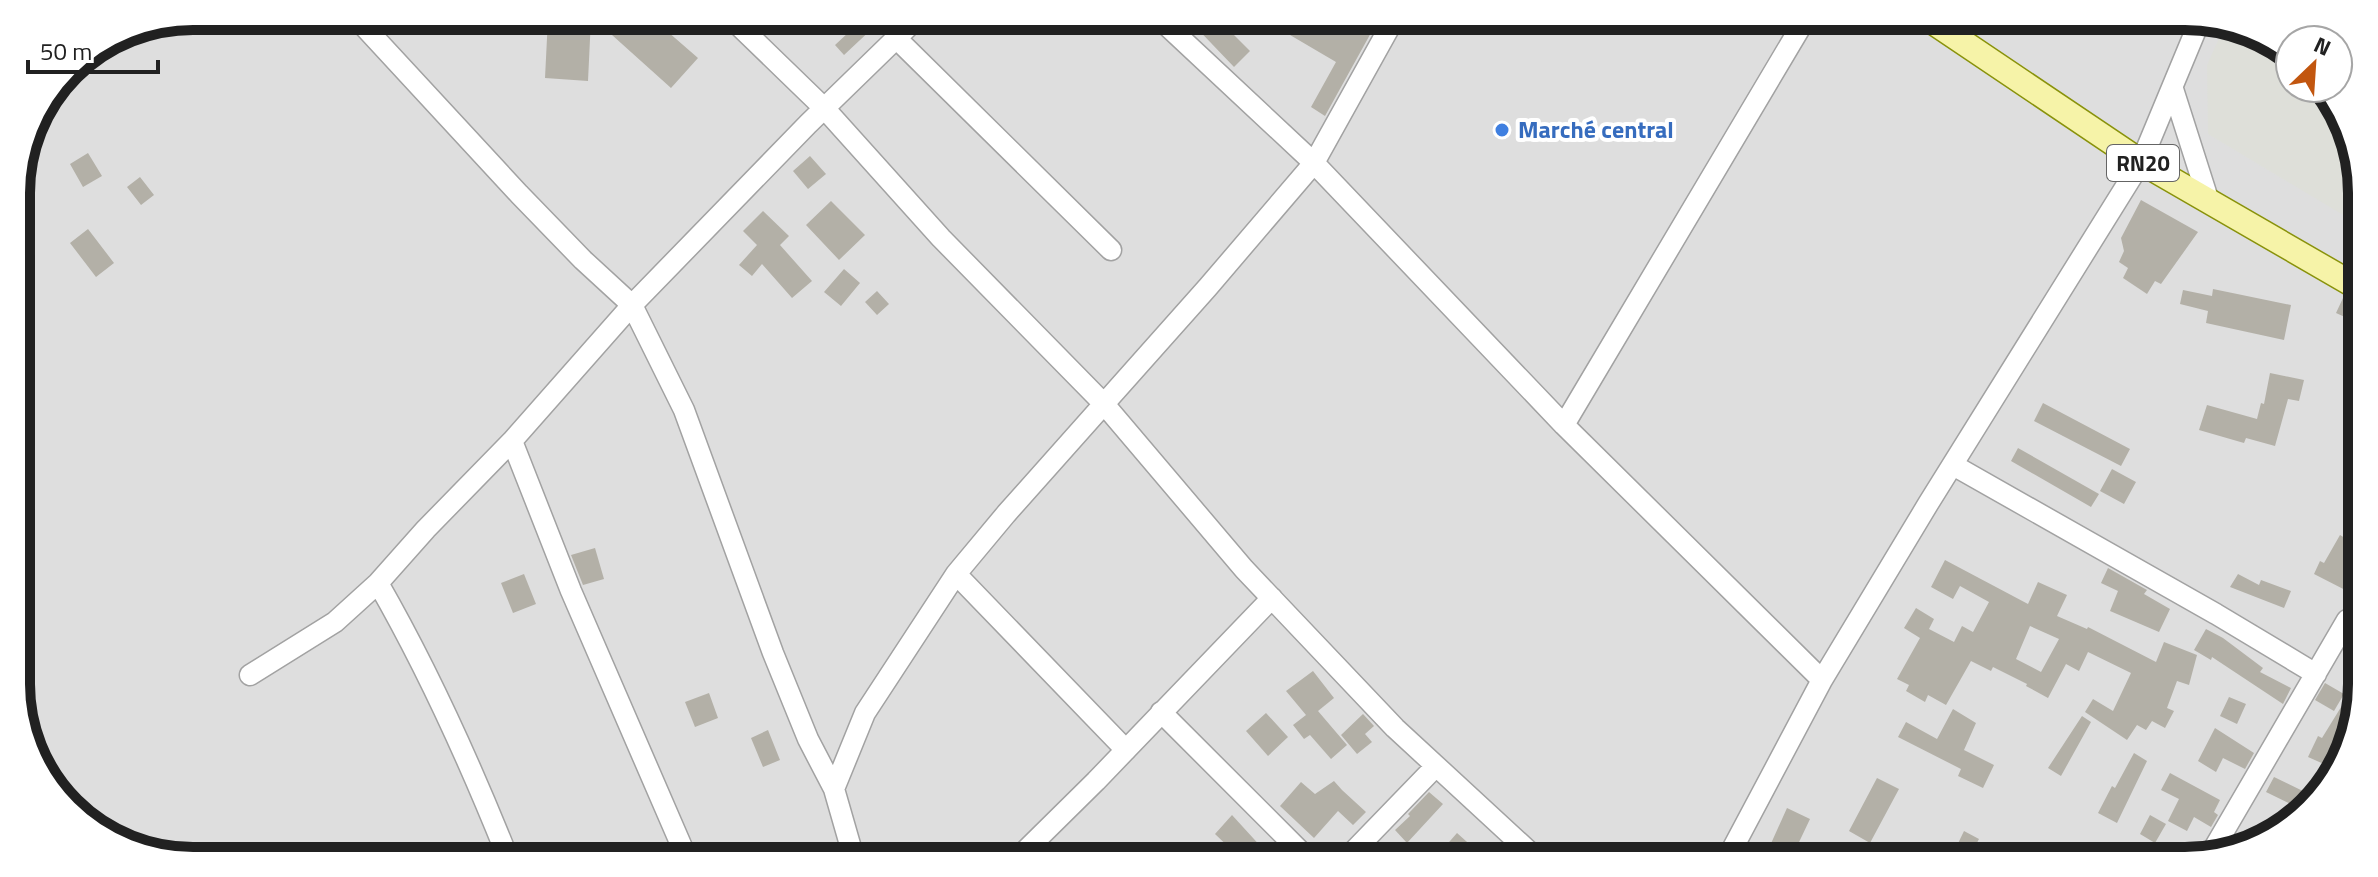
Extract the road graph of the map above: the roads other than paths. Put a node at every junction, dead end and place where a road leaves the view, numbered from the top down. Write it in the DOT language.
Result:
graph roads {
  1 [pos="370,30"];
  2 [pos="743,30"];
  3 [pos="906,30"];
  4 [pos="1172,30"];
  5 [pos="1388,30"];
  6 [pos="1799,30"];
  7 [pos="1945,30"];
  8 [pos="2196,31"];
  9 [pos="897,39"];
  10 [pos="2173,89"];
  11 [pos="825,109"];
  12 [pos="2141,162"];
  13 [pos="1314,163"];
  14 [pos="2209,202"];
  15 [pos="1111,250"];
  16 [pos="2348,282"];
  17 [pos="632,305"];
  18 [pos="1104,404"];
  19 [pos="1564,425"];
  20 [pos="512,441"];
  21 [pos="1953,465"];
  22 [pos="956,574"];
  23 [pos="378,583"];
  24 [pos="1272,598"];
  25 [pos="2347,620"];
  26 [pos="2316,674"];
  27 [pos="250,675"];
  28 [pos="1822,680"];
  29 [pos="1161,712"];
  30 [pos="1126,750"];
  31 [pos="1436,766"];
  32 [pos="834,789"];
  33 [pos="2217,844"];
  34 [pos="503,847"];
  35 [pos="682,847"];
  36 [pos="851,847"];
  37 [pos="1029,847"];
  38 [pos="1296,847"];
  39 [pos="1358,847"];
  40 [pos="1524,847"];
  41 [pos="1733,847"];
  1 -- 17 [label="street"];
  2 -- 11 [label="street"];
  3 -- 9 [label="street"];
  4 -- 13 [label="street"];
  5 -- 13 [label="street"];
  6 -- 19 [label="street"];
  7 -- 12 [label="main road, RN20"];
  8 -- 10 [label="street"];
  9 -- 11 [label="street"];
  9 -- 15 [label="street"];
  10 -- 12 [label="street"];
  10 -- 14 [label="street"];
  11 -- 17 [label="street"];
  11 -- 18 [label="street"];
  12 -- 14 [label="main road, RN20"];
  12 -- 21 [label="street"];
  13 -- 18 [label="street"];
  13 -- 19 [label="street"];
  14 -- 16 [label="main road, RN20"];
  17 -- 20 [label="street"];
  17 -- 32 [label="street"];
  18 -- 22 [label="street"];
  18 -- 24 [label="street"];
  19 -- 28 [label="street"];
  20 -- 23 [label="street"];
  20 -- 35 [label="street"];
  21 -- 26 [label="street"];
  21 -- 28 [label="street"];
  22 -- 30 [label="street"];
  22 -- 32 [label="street"];
  23 -- 27 [label="street"];
  23 -- 34 [label="street"];
  24 -- 29 [label="street"];
  24 -- 31 [label="street"];
  25 -- 26 [label="street"];
  26 -- 33 [label="street"];
  28 -- 41 [label="street"];
  29 -- 30 [label="street"];
  29 -- 38 [label="street"];
  30 -- 37 [label="street"];
  31 -- 39 [label="street"];
  31 -- 40 [label="street"];
  32 -- 36 [label="street"];
}
